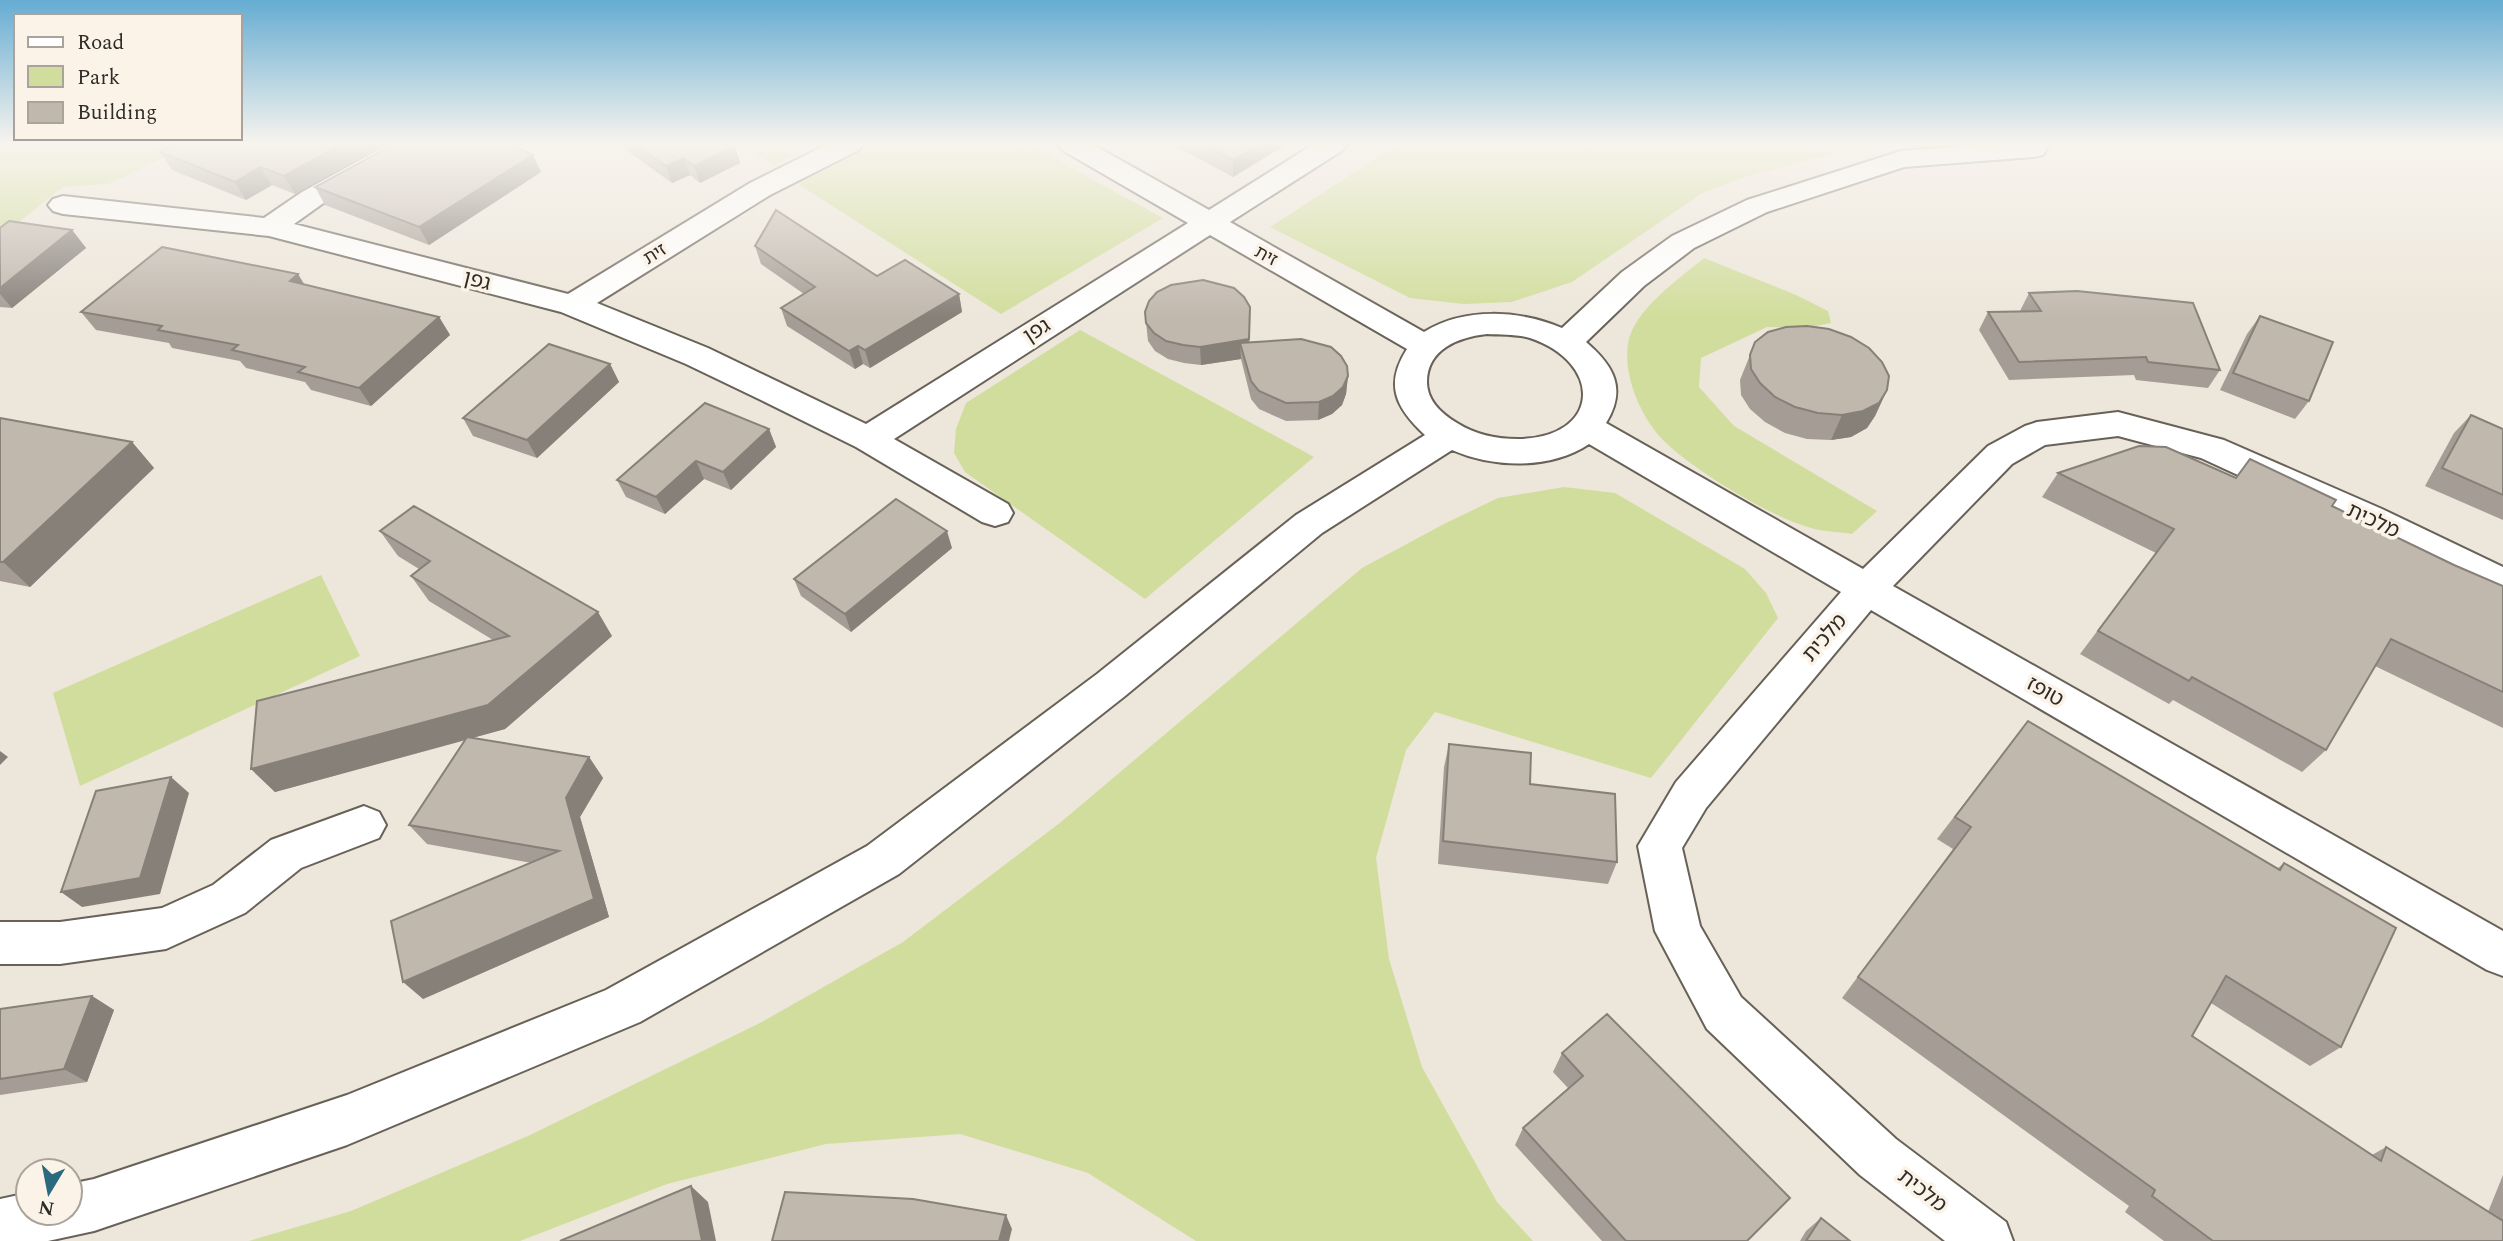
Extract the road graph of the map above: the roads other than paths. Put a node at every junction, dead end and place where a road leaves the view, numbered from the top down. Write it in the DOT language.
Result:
graph roads {
  1 [pos="306,202"];
  2 [pos="738,202"];
  3 [pos="1171,202"];
  4 [pos="1239,202"];
  5 [pos="1770,202"];
  6 [pos="63,205"];
  7 [pos="1206,222"];
  8 [pos="270,227"];
  9 [pos="572,305"];
  10 [pos="1566,342"];
  11 [pos="1425,346"];
  12 [pos="1587,428"];
  13 [pos="1450,435"];
  14 [pos="868,439"];
  15 [pos="995,513"];
  16 [pos="2503,583"];
  17 [pos="1866,589"];
  18 [pos="364,825"];
  19 [pos="0,943"];
  20 [pos="2503,955"];
  21 [pos="84,1207"];
  22 [pos="1987,1241"];
  1 -- 8 [label="street"];
  2 -- 9 [label="street, זית"];
  3 -- 7 [label="street, זית"];
  4 -- 7 [label="street, גפן"];
  5 -- 10 [label="street"];
  6 -- 8 [label="street, גפן"];
  7 -- 11 [label="street, זית"];
  7 -- 14 [label="street, גפן"];
  8 -- 9 [label="street, גפן"];
  9 -- 14 [label="street, גפן"];
  10 -- 11 [label="street"];
  10 -- 12 [label="street"];
  11 -- 13 [label="street"];
  12 -- 13 [label="street"];
  12 -- 17 [label="street, טופז"];
  13 -- 21 [label="street"];
  14 -- 15 [label="street, גפן"];
  16 -- 17 [label="street, מלכית"];
  17 -- 20 [label="street, טופז"];
  17 -- 22 [label="street, מלכית"];
  18 -- 19 [label="street"];
}
